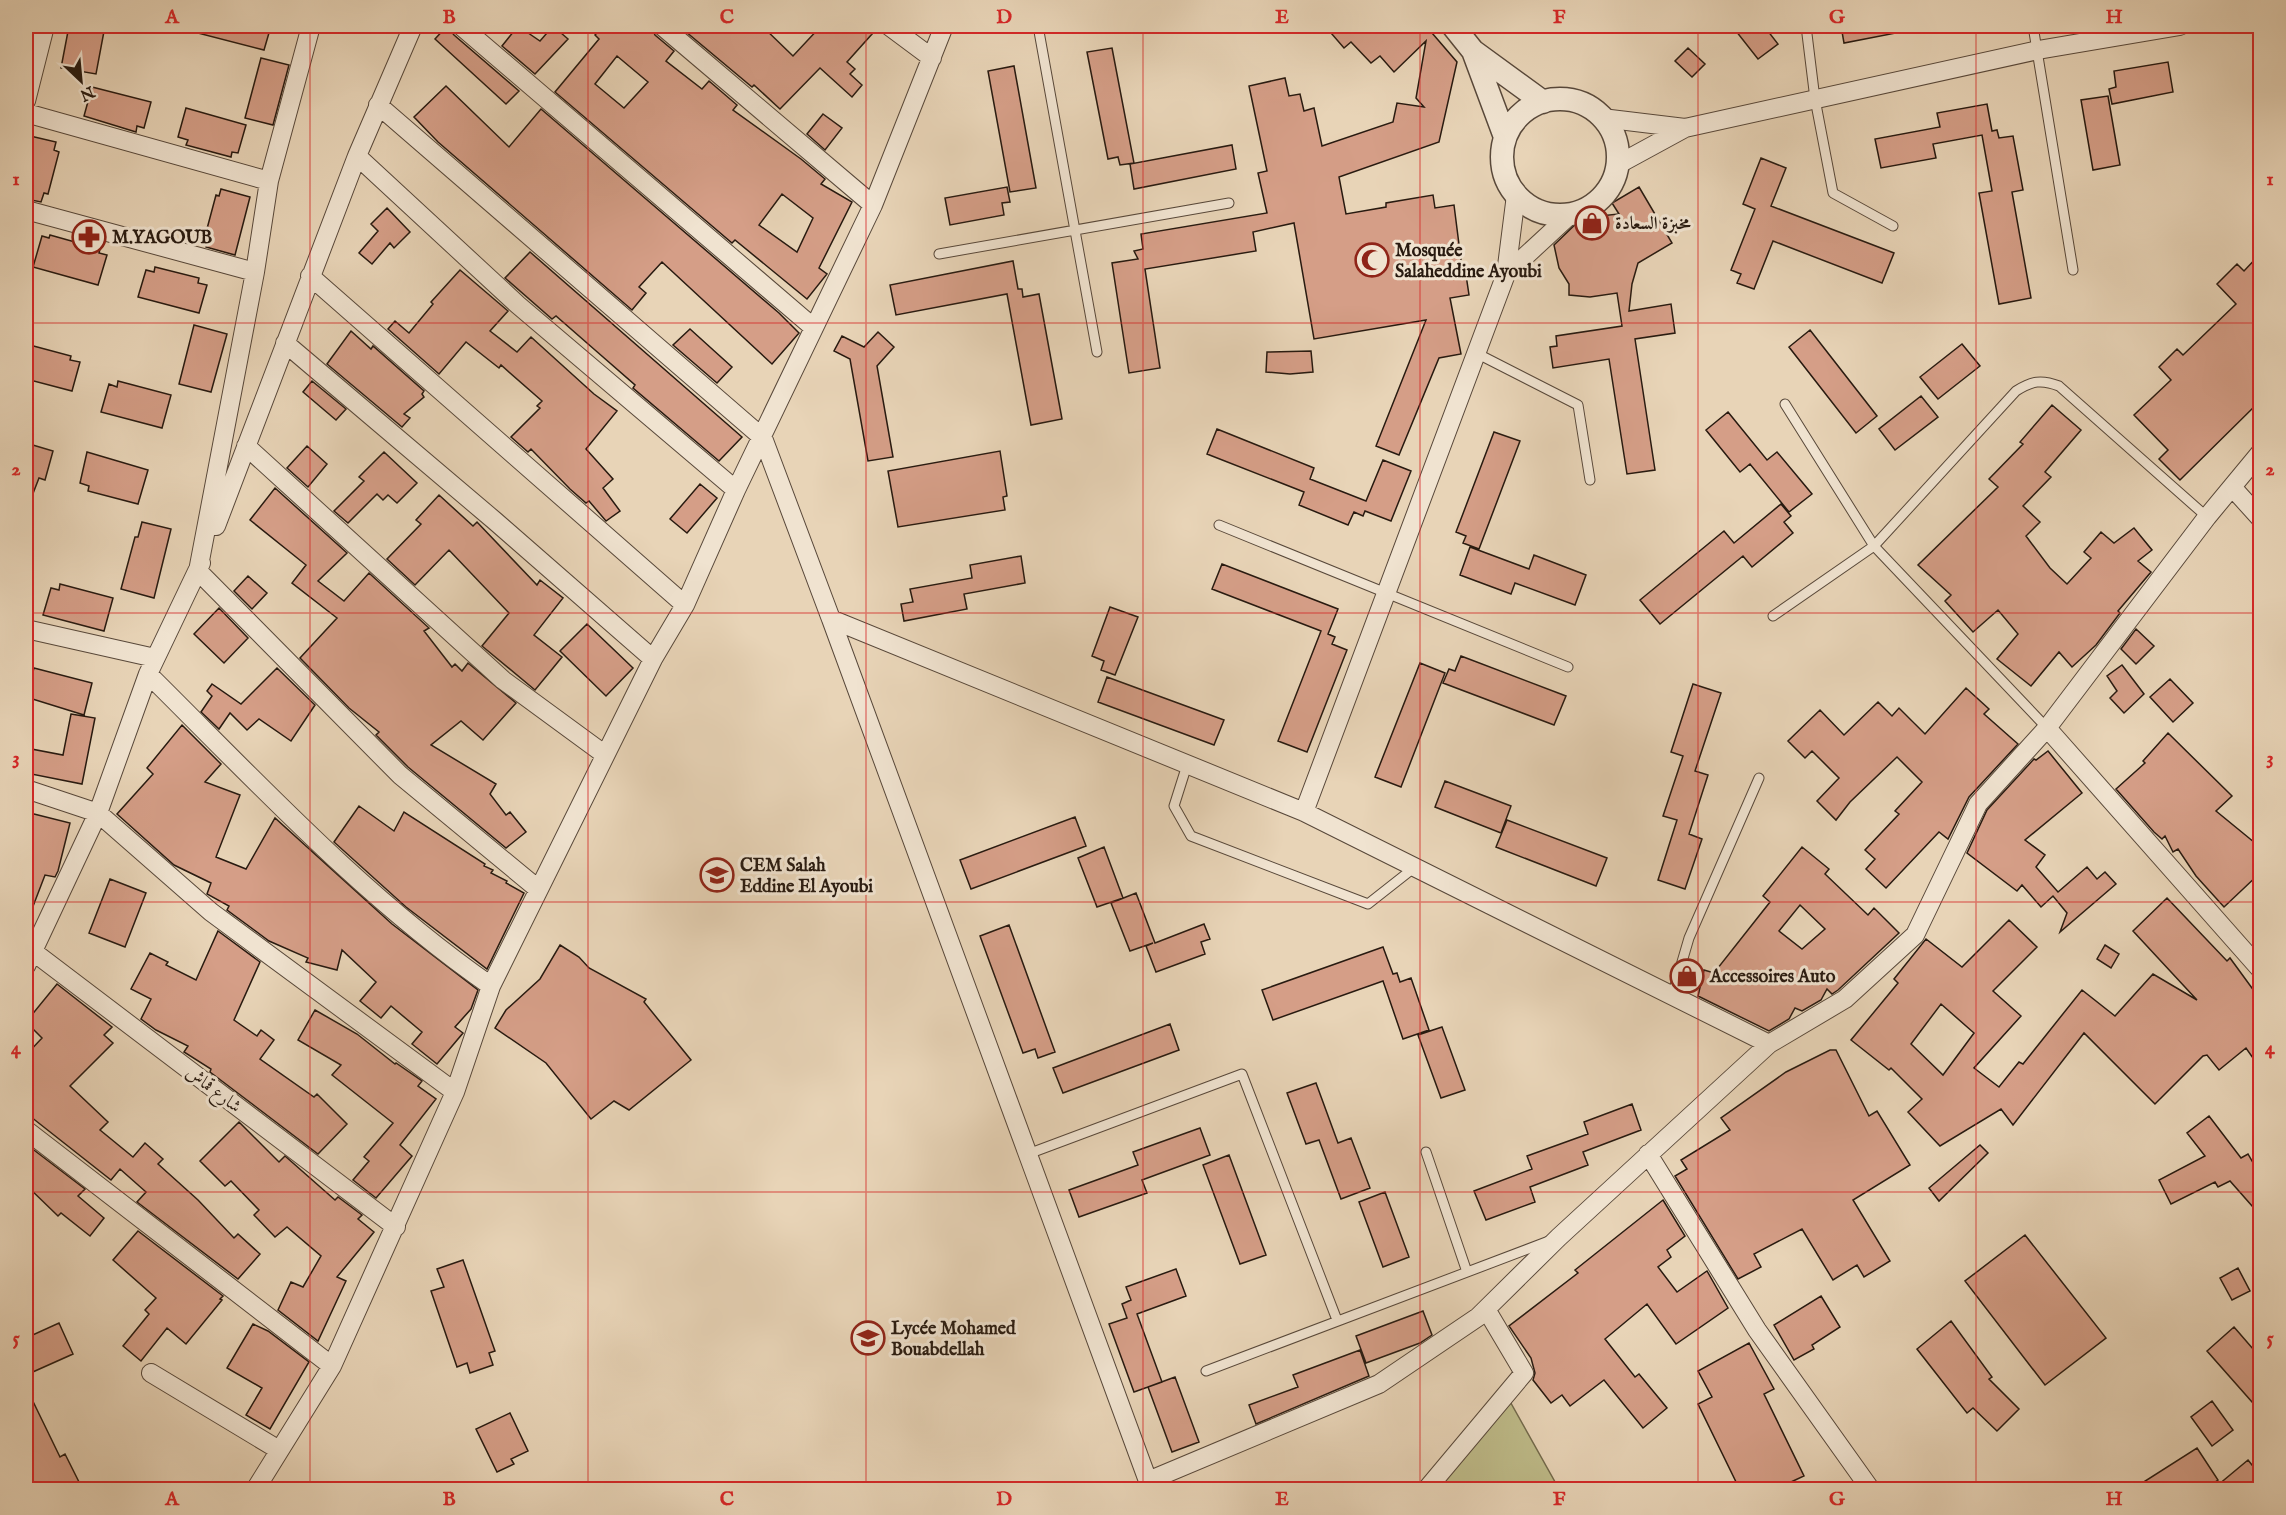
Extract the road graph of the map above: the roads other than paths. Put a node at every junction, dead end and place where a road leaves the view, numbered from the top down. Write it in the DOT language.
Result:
graph roads {
  1 [pos="45,26"];
  2 [pos="311,26"];
  3 [pos="413,26"];
  4 [pos="461,26"];
  5 [pos="662,26"];
  6 [pos="889,26"];
  7 [pos="944,26"];
  8 [pos="1038,26"];
  9 [pos="1453,26"];
  10 [pos="1806,26"];
  11 [pos="2033,26"];
  12 [pos="2180,26"];
  13 [pos="2038,50"];
  14 [pos="1473,51"];
  15 [pos="932,58"];
  16 [pos="1815,99"];
  17 [pos="26,101"];
  18 [pos="1543,102"];
  19 [pos="378,105"];
  20 [pos="26,113"];
  21 [pos="1602,118"];
  22 [pos="1685,128"];
  23 [pos="1505,137"];
  24 [pos="357,156"];
  25 [pos="1617,165"];
  26 [pos="269,181"];
  27 [pos="1516,195"];
  28 [pos="1229,203"];
  29 [pos="873,205"];
  30 [pos="26,210"];
  31 [pos="1571,214"];
  32 [pos="1893,225"];
  33 [pos="1075,230"];
  34 [pos="939,254"];
  35 [pos="2073,270"];
  36 [pos="255,272"];
  37 [pos="1506,274"];
  38 [pos="310,276"];
  39 [pos="814,328"];
  40 [pos="285,343"];
  41 [pos="1097,352"];
  42 [pos="1476,353"];
  43 [pos="1785,404"];
  44 [pos="763,438"];
  45 [pos="246,446"];
  46 [pos="2260,453"];
  47 [pos="1590,480"];
  48 [pos="2232,488"];
  49 [pos="736,490"];
  50 [pos="2207,517"];
  51 [pos="2260,518"];
  52 [pos="1219,525"];
  53 [pos="1874,546"];
  54 [pos="198,571"];
  55 [pos="1386,593"];
  56 [pos="685,605"];
  57 [pos="1773,616"];
  58 [pos="831,619"];
  59 [pos="26,629"];
  60 [pos="653,659"];
  61 [pos="151,666"];
  62 [pos="1568,667"];
  63 [pos="2047,728"];
  64 [pos="604,754"];
  65 [pos="1187,765"];
  66 [pos="1759,778"];
  67 [pos="26,789"];
  68 [pos="1304,812"];
  69 [pos="98,813"];
  70 [pos="1416,866"];
  71 [pos="538,889"];
  72 [pos="28,958"];
  73 [pos="2260,969"];
  74 [pos="491,986"];
  75 [pos="1672,996"];
  76 [pos="1768,1044"];
  77 [pos="455,1092"];
  78 [pos="26,1130"];
  79 [pos="1426,1152"];
  80 [pos="1028,1154"];
  81 [pos="1648,1154"];
  82 [pos="396,1227"];
  83 [pos="1559,1237"];
  84 [pos="1467,1272"];
  85 [pos="1486,1309"];
  86 [pos="1337,1320"];
  87 [pos="332,1366"];
  88 [pos="1206,1371"];
  89 [pos="151,1373"];
  90 [pos="279,1450"];
  91 [pos="255,1490"];
  92 [pos="1426,1490"];
  93 [pos="1871,1490"];
  1 -- 17 [label="street"];
  2 -- 26 [label="street"];
  3 -- 19 [label="street"];
  4 -- 39 [label="street"];
  5 -- 29 [label="street"];
  6 -- 15 [label="street"];
  7 -- 15 [label="street"];
  8 -- 33 [label="lane"];
  9 -- 14 [label="street"];
  10 -- 16 [label="lane"];
  11 -- 13 [label="lane"];
  12 -- 13 [label="street"];
  13 -- 16 [label="street"];
  13 -- 35 [label="lane"];
  14 -- 18 [label="street"];
  14 -- 23 [label="street"];
  15 -- 29 [label="street"];
  16 -- 22 [label="street"];
  16 -- 32 [label="lane"];
  18 -- 21 [label="street"];
  18 -- 23 [label="street"];
  19 -- 24 [label="street"];
  19 -- 44 [label="street"];
  20 -- 26 [label="street"];
  21 -- 22 [label="street"];
  21 -- 25 [label="street"];
  22 -- 25 [label="street"];
  23 -- 27 [label="street"];
  24 -- 38 [label="street"];
  24 -- 49 [label="street"];
  25 -- 31 [label="street"];
  26 -- 36 [label="street"];
  27 -- 31 [label="street"];
  27 -- 37 [label="street"];
  28 -- 33 [label="lane"];
  29 -- 39 [label="street"];
  30 -- 36 [label="street"];
  31 -- 37 [label="street"];
  33 -- 34 [label="lane"];
  33 -- 41 [label="lane"];
  36 -- 54 [label="street"];
  37 -- 42 [label="street"];
  38 -- 40 [label="street"];
  38 -- 56 [label="street"];
  39 -- 44 [label="street"];
  40 -- 45 [label="street"];
  40 -- 60 [label="street"];
  42 -- 47 [label="lane"];
  42 -- 55 [label="street"];
  43 -- 53 [label="lane"];
  44 -- 49 [label="street"];
  44 -- 58 [label="street"];
  45 -- 54 [label="street"];
  45 -- 64 [label="street"];
  46 -- 48 [label="street"];
  48 -- 50 [label="street"];
  48 -- 51 [label="street"];
  49 -- 56 [label="street"];
  50 -- 53 [label="lane"];
  50 -- 63 [label="street"];
  52 -- 55 [label="lane"];
  53 -- 57 [label="lane"];
  53 -- 63 [label="lane"];
  54 -- 61 [label="street"];
  54 -- 71 [label="street"];
  55 -- 62 [label="lane"];
  55 -- 68 [label="street"];
  56 -- 60 [label="street"];
  58 -- 65 [label="street"];
  58 -- 80 [label="street"];
  59 -- 61 [label="street"];
  60 -- 64 [label="street"];
  61 -- 69 [label="street"];
  61 -- 74 [label="street"];
  63 -- 73 [label="street"];
  63 -- 76 [label="street"];
  64 -- 71 [label="street"];
  65 -- 68 [label="street"];
  65 -- 70 [label="lane"];
  66 -- 75 [label="lane"];
  67 -- 69 [label="street"];
  68 -- 70 [label="street"];
  69 -- 72 [label="street"];
  69 -- 77 [label="street"];
  70 -- 75 [label="street"];
  71 -- 74 [label="street"];
  72 -- 82 [label="street, شارع قماش"];
  74 -- 77 [label="street"];
  75 -- 76 [label="street"];
  76 -- 81 [label="street"];
  77 -- 82 [label="street"];
  78 -- 87 [label="street"];
  79 -- 84 [label="lane"];
  80 -- 85 [label="street"];
  80 -- 86 [label="lane"];
  81 -- 83 [label="street"];
  81 -- 93 [label="street"];
  82 -- 87 [label="street"];
  83 -- 84 [label="lane"];
  83 -- 85 [label="street"];
  84 -- 86 [label="lane"];
  85 -- 92 [label="street"];
  86 -- 88 [label="lane"];
  87 -- 90 [label="street"];
  89 -- 90 [label="street"];
  90 -- 91 [label="street"];
}
